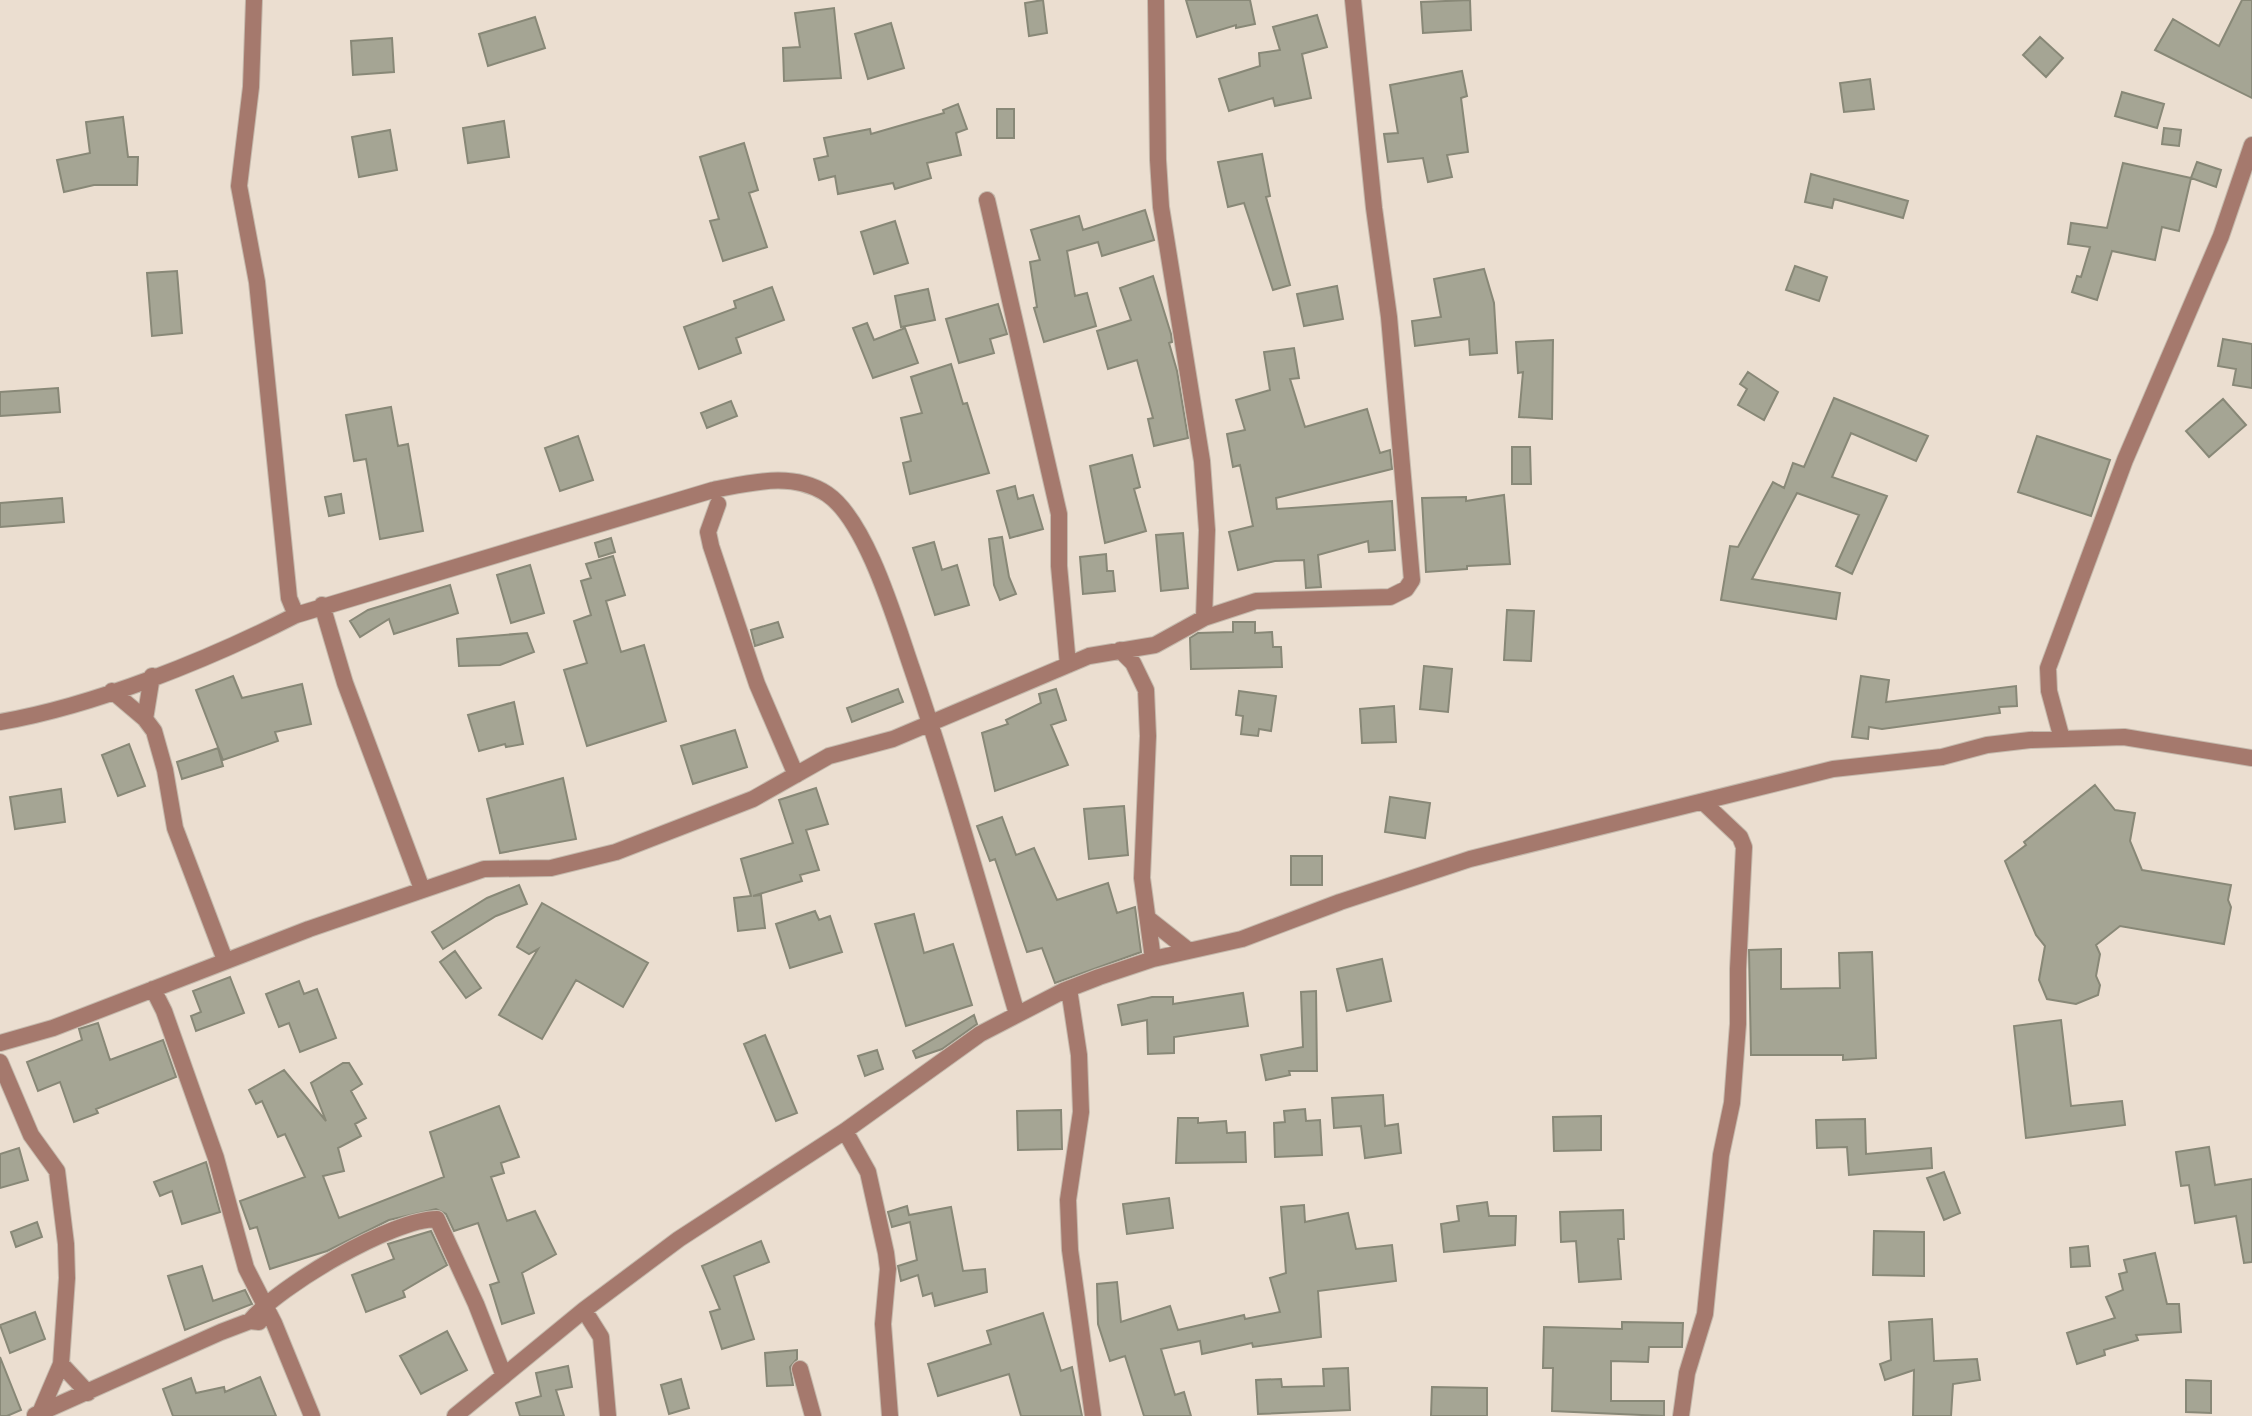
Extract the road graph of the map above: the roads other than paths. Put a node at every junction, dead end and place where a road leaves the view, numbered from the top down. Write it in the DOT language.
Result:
graph roads {
  1 [pos="254,0"];
  2 [pos="1156,0"];
  3 [pos="1353,0"];
  4 [pos="2252,145"];
  5 [pos="987,200"];
  6 [pos="719,504"];
  7 [pos="321,605"];
  8 [pos="296,615"];
  9 [pos="1204,618"];
  10 [pos="1155,645"];
  11 [pos="1120,650"];
  12 [pos="1068,665"];
  13 [pos="152,677"];
  14 [pos="1142,678"];
  15 [pos="112,691"];
  16 [pos="145,719"];
  17 [pos="0,722"];
  18 [pos="931,724"];
  19 [pos="2062,739"];
  20 [pos="2252,758"];
  21 [pos="796,775"];
  22 [pos="1703,802"];
  23 [pos="422,889"];
  24 [pos="1150,920"];
  25 [pos="1188,950"];
  26 [pos="1153,959"];
  27 [pos="225,960"];
  28 [pos="153,989"];
  29 [pos="1069,989"];
  30 [pos="1017,1014"];
  31 [pos="0,1043"];
  32 [pos="0,1062"];
  33 [pos="845,1131"];
  34 [pos="264,1305"];
  35 [pos="584,1310"];
  36 [pos="250,1321"];
  37 [pos="274,1323"];
  38 [pos="61,1364"];
  39 [pos="800,1369"];
  40 [pos="504,1376"];
  41 [pos="88,1393"];
  42 [pos="36,1415"];
  43 [pos="312,1416"];
  44 [pos="455,1416"];
  45 [pos="608,1416"];
  46 [pos="813,1416"];
  47 [pos="890,1416"];
  48 [pos="1093,1416"];
  49 [pos="1681,1416"];
  1 -- 8 [label="street"];
  2 -- 9 [label="street"];
  3 -- 9 [label="street"];
  4 -- 19 [label="street"];
  5 -- 12 [label="street"];
  6 -- 21 [label="street"];
  7 -- 8 [label="street"];
  7 -- 18 [label="street"];
  7 -- 23 [label="street"];
  8 -- 13 [label="street"];
  9 -- 10 [label="street"];
  10 -- 11 [label="street"];
  10 -- 14 [label="street"];
  11 -- 12 [label="street"];
  11 -- 14 [label="street"];
  12 -- 18 [label="street"];
  13 -- 15 [label="street"];
  13 -- 16 [label="street"];
  14 -- 24 [label="street"];
  15 -- 16 [label="street"];
  15 -- 17 [label="street"];
  16 -- 27 [label="street"];
  18 -- 21 [label="street"];
  18 -- 30 [label="street"];
  19 -- 20 [label="street"];
  19 -- 22 [label="street"];
  21 -- 23 [label="street"];
  22 -- 25 [label="street"];
  22 -- 49 [label="street"];
  23 -- 27 [label="street"];
  24 -- 25 [label="street"];
  24 -- 26 [label="street"];
  25 -- 26 [label="street"];
  26 -- 29 [label="street"];
  27 -- 28 [label="street"];
  28 -- 31 [label="street"];
  28 -- 34 [label="street"];
  29 -- 30 [label="street"];
  29 -- 48 [label="street"];
  30 -- 33 [label="street"];
  32 -- 38 [label="street"];
  33 -- 35 [label="street"];
  33 -- 47 [label="street"];
  34 -- 36 [label="street"];
  34 -- 37 [label="street"];
  34 -- 40 [label="street"];
  35 -- 40 [label="street"];
  35 -- 45 [label="street"];
  36 -- 37 [label="street"];
  36 -- 41 [label="street"];
  37 -- 43 [label="street"];
  38 -- 41 [label="street"];
  38 -- 42 [label="street"];
  39 -- 46 [label="street"];
  40 -- 44 [label="street"];
  41 -- 42 [label="street"];
}
